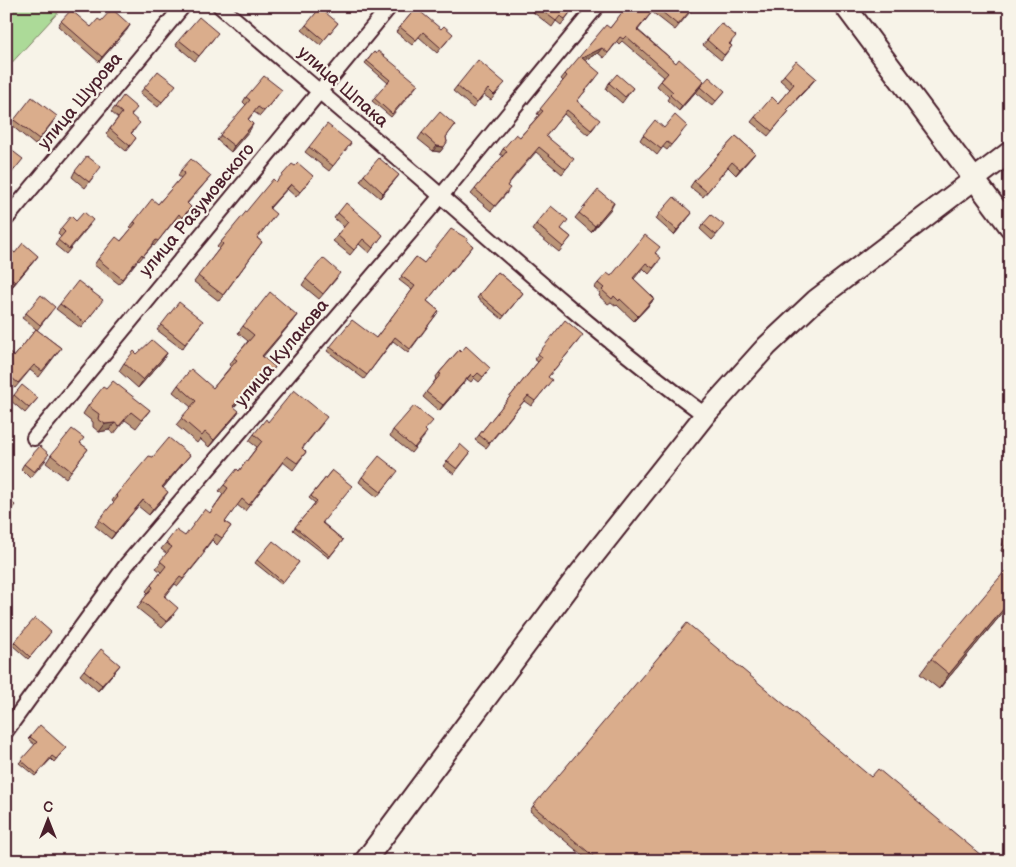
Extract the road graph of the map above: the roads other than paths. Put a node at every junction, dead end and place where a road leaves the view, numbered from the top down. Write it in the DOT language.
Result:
graph roads {
  1 [pos="184,6"];
  2 [pos="220,6"];
  3 [pos="390,6"];
  4 [pos="597,6"];
  5 [pos="845,6"];
  6 [pos="319,92"];
  7 [pos="1010,152"];
  8 [pos="973,179"];
  9 [pos="441,196"];
  10 [pos="6,219"];
  11 [pos="1010,227"];
  12 [pos="705,415"];
  13 [pos="34,438"];
  14 [pos="6,731"];
  15 [pos="364,861"];
  1 -- 10 [label="street, улица Шурова"];
  2 -- 6 [label="street, улица Шпака"];
  3 -- 6 [label="street, улица Разумовского"];
  4 -- 9 [label="street, улица Кулакова"];
  5 -- 8 [label="street"];
  6 -- 9 [label="street, улица Шпака"];
  6 -- 13 [label="street, улица Разумовского"];
  7 -- 8 [label="street"];
  8 -- 11 [label="street"];
  8 -- 12 [label="street"];
  9 -- 12 [label="street, улица Шпака"];
  9 -- 14 [label="street, улица Кулакова"];
  12 -- 15 [label="street"];
}
